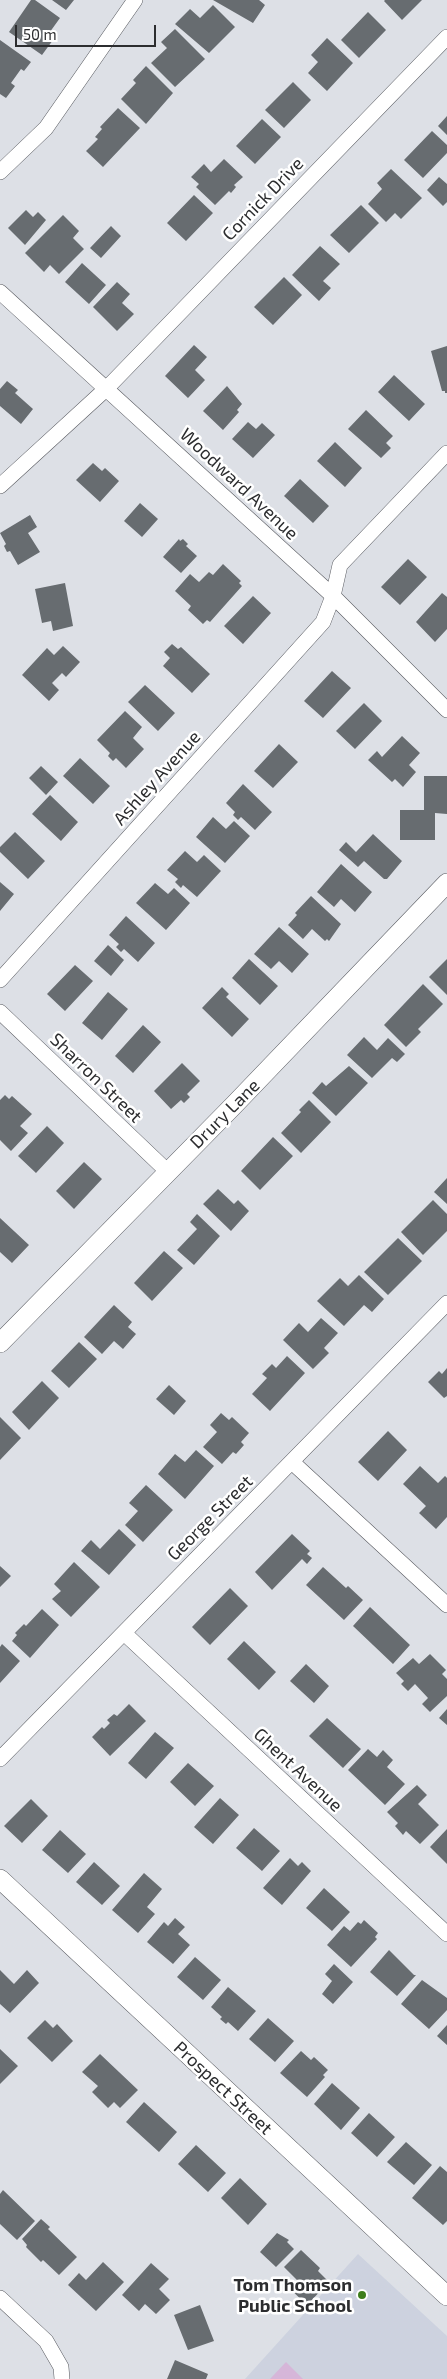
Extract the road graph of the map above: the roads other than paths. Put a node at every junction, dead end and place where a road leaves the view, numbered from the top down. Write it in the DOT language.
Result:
graph roads {
  1 [pos="135,0"];
  2 [pos="447,37"];
  3 [pos="0,172"];
  4 [pos="0,292"];
  5 [pos="108,388"];
  6 [pos="447,453"];
  7 [pos="0,486"];
  8 [pos="333,596"];
  9 [pos="447,710"];
  10 [pos="447,883"];
  11 [pos="0,980"];
  12 [pos="0,1012"];
  13 [pos="167,1171"];
  14 [pos="447,1303"];
  15 [pos="0,1343"];
  16 [pos="292,1462"];
  17 [pos="447,1605"];
  18 [pos="124,1633"];
  19 [pos="0,1759"];
  20 [pos="0,1880"];
  21 [pos="447,1934"];
  22 [pos="447,2296"];
  23 [pos="0,2298"];
  24 [pos="62,2379"];
  1 -- 3 [label="street"];
  2 -- 5 [label="street, Cornick Drive"];
  4 -- 5 [label="street, Woodward Avenue"];
  5 -- 7 [label="street"];
  5 -- 8 [label="street, Woodward Avenue"];
  6 -- 8 [label="street, Ashley Avenue"];
  8 -- 9 [label="street, Woodward Avenue"];
  8 -- 11 [label="street, Ashley Avenue"];
  10 -- 13 [label="street, Drury Lane"];
  12 -- 13 [label="street, Sharron Street"];
  13 -- 15 [label="street, Drury Lane"];
  14 -- 16 [label="street, George Street"];
  16 -- 17 [label="street"];
  16 -- 18 [label="street, George Street"];
  18 -- 19 [label="street, George Street"];
  18 -- 21 [label="street, Ghent Avenue"];
  20 -- 22 [label="street, Prospect Street"];
  23 -- 24 [label="street"];
}
